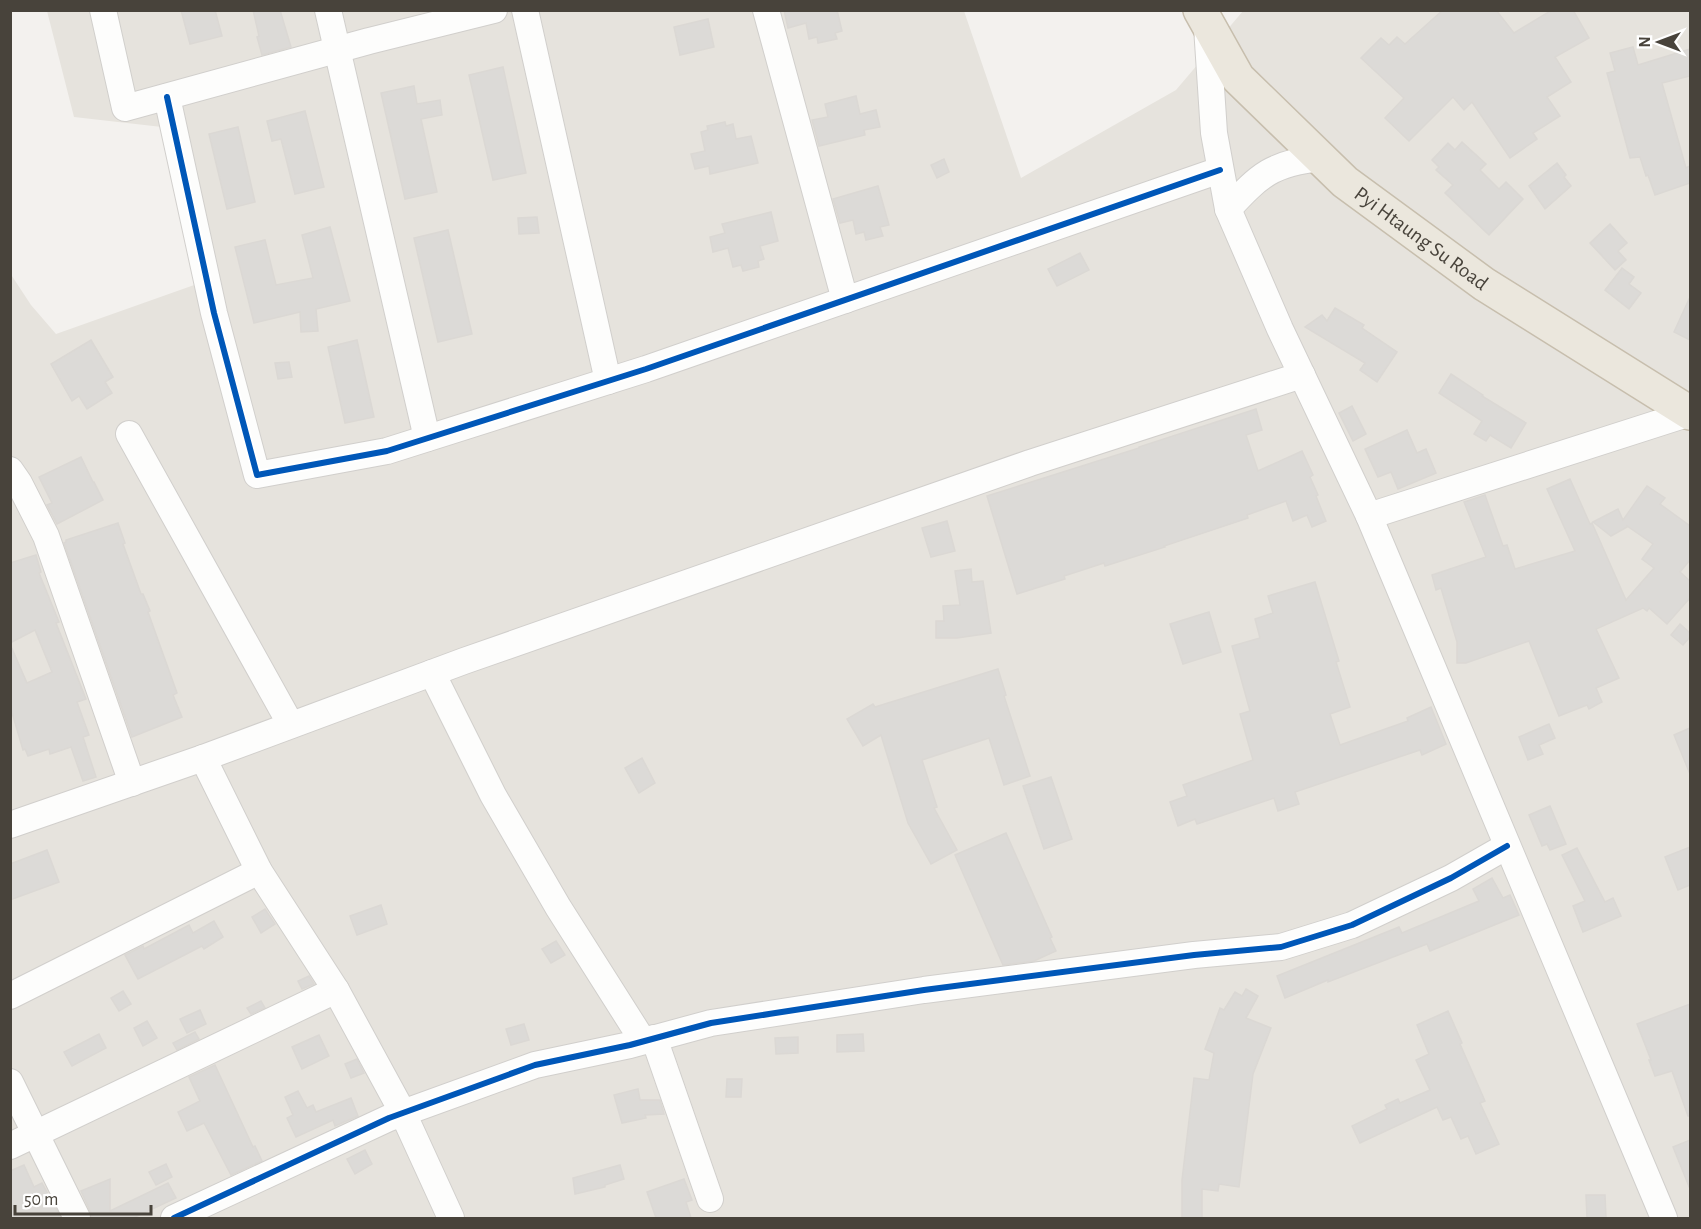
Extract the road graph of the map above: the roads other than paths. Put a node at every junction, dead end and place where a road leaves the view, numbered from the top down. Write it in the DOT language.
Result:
graph roads {
  1 [pos="103,10"];
  2 [pos="328,10"];
  3 [pos="494,10"];
  4 [pos="525,10"];
  5 [pos="766,10"];
  6 [pos="1203,16"];
  7 [pos="336,50"];
  8 [pos="167,97"];
  9 [pos="1321,158"];
  10 [pos="1220,170"];
  11 [pos="1228,209"];
  12 [pos="845,300"];
  13 [pos="1302,375"];
  14 [pos="608,381"];
  15 [pos="1690,413"];
  16 [pos="129,434"];
  17 [pos="427,438"];
  18 [pos="10,470"];
  19 [pos="1369,516"];
  20 [pos="432,673"];
  21 [pos="291,725"];
  22 [pos="203,758"];
  23 [pos="132,783"];
  24 [pos="10,825"];
  25 [pos="1507,846"];
  26 [pos="259,871"];
  27 [pos="336,990"];
  28 [pos="10,996"];
  29 [pos="648,1040"];
  30 [pos="10,1082"];
  31 [pos="403,1113"];
  32 [pos="36,1133"];
  33 [pos="10,1146"];
  34 [pos="710,1198"];
  35 [pos="77,1218"];
  36 [pos="174,1218"];
  37 [pos="450,1218"];
  38 [pos="1664,1218"];
  1 -- 8 [label="street"];
  2 -- 7 [label="street"];
  3 -- 7 [label="street"];
  4 -- 14 [label="street"];
  5 -- 12 [label="street"];
  6 -- 9 [label="highway, Pyi Htaung Su Road"];
  6 -- 10 [label="street"];
  7 -- 8 [label="street"];
  7 -- 17 [label="street"];
  8 -- 17 [label="street"];
  9 -- 11 [label="street"];
  9 -- 15 [label="highway, Pyi Htaung Su Road"];
  10 -- 11 [label="street"];
  10 -- 12 [label="street"];
  11 -- 13 [label="street"];
  12 -- 14 [label="street"];
  13 -- 19 [label="street"];
  13 -- 20 [label="street"];
  14 -- 17 [label="street"];
  15 -- 19 [label="street"];
  16 -- 21 [label="street"];
  18 -- 23 [label="street"];
  19 -- 25 [label="street"];
  20 -- 21 [label="street"];
  20 -- 29 [label="street"];
  21 -- 22 [label="street"];
  22 -- 23 [label="street"];
  22 -- 26 [label="street"];
  23 -- 24 [label="street"];
  25 -- 29 [label="street"];
  25 -- 38 [label="street"];
  26 -- 27 [label="street"];
  26 -- 28 [label="street"];
  27 -- 31 [label="street"];
  27 -- 32 [label="street"];
  29 -- 31 [label="street"];
  29 -- 34 [label="street"];
  30 -- 32 [label="street"];
  31 -- 36 [label="street"];
  31 -- 37 [label="street"];
  32 -- 33 [label="street"];
  32 -- 35 [label="street"];
}
